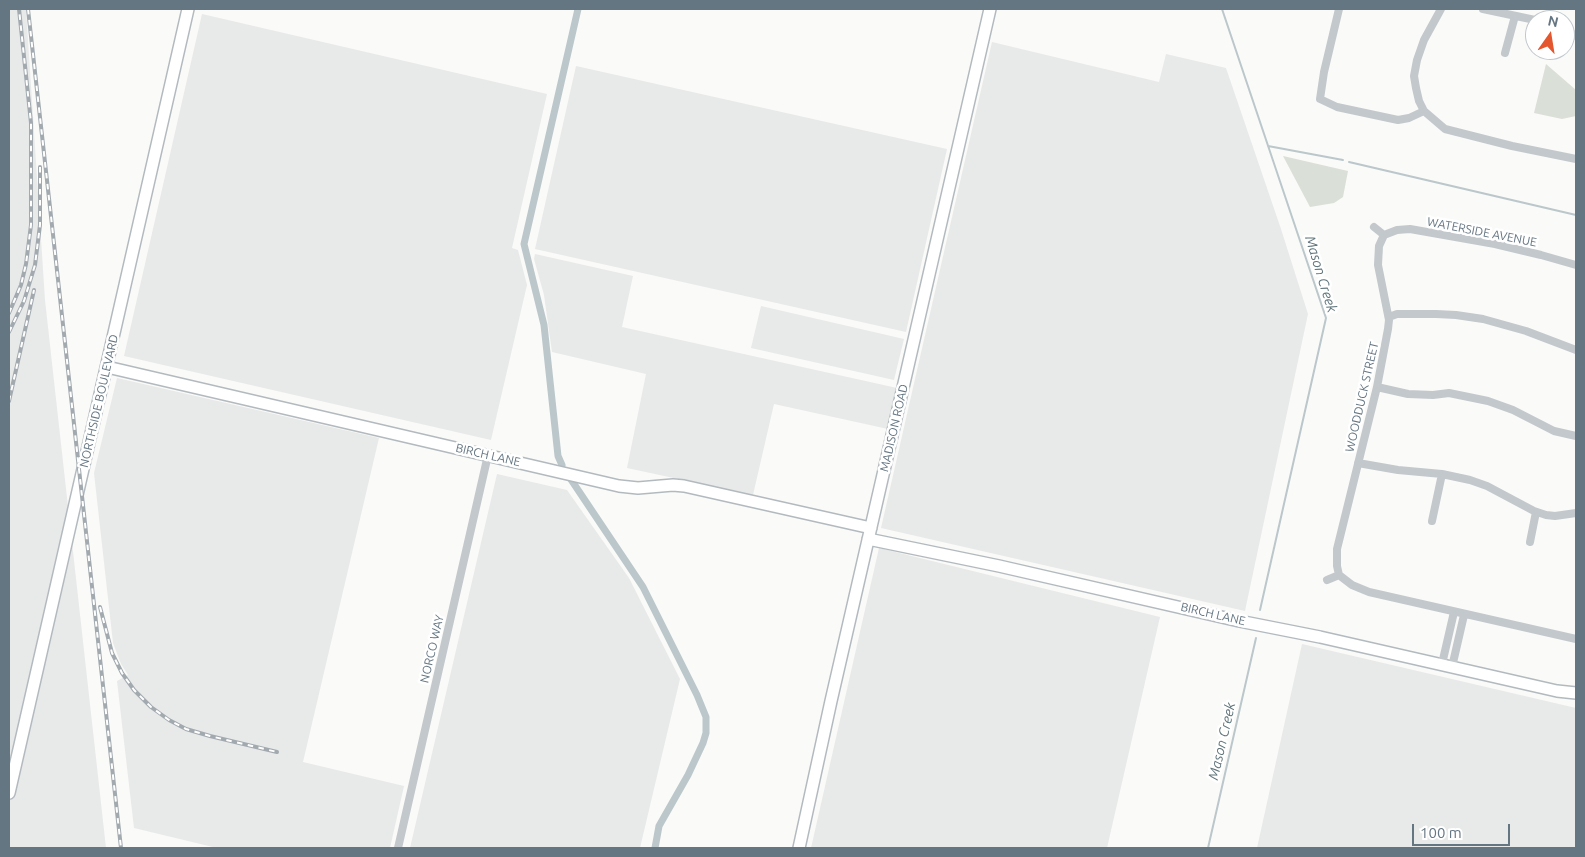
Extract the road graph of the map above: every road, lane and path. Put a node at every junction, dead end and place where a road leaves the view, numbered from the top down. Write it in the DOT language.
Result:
graph roads {
  1 [pos="188,9"];
  2 [pos="990,9"];
  3 [pos="1339,9"];
  4 [pos="1441,9"];
  5 [pos="1483,9"];
  6 [pos="1515,16"];
  7 [pos="1525,18"];
  8 [pos="1505,53"];
  9 [pos="1424,111"];
  10 [pos="1576,159"];
  11 [pos="1374,228"];
  12 [pos="1384,235"];
  13 [pos="1576,265"];
  14 [pos="1389,317"];
  15 [pos="1576,350"];
  16 [pos="107,367"];
  17 [pos="1377,387"];
  18 [pos="1576,436"];
  19 [pos="488,455"];
  20 [pos="1358,463"];
  21 [pos="1442,474"];
  22 [pos="1536,512"];
  23 [pos="1576,513"];
  24 [pos="1432,521"];
  25 [pos="870,534"];
  26 [pos="1530,542"];
  27 [pos="1339,575"];
  28 [pos="1327,580"];
  29 [pos="1454,612"];
  30 [pos="1464,614"];
  31 [pos="1576,639"];
  32 [pos="1447,666"];
  33 [pos="1558,691"];
  34 [pos="1576,693"];
  35 [pos="1576,698"];
  36 [pos="9,793"];
  37 [pos="398,848"];
  38 [pos="800,848"];
  1 -- 16 [label="street, NORTHSIDE BOULEVARD"];
  2 -- 25 [label="street, MADISON ROAD"];
  3 -- 9 [label="street"];
  4 -- 9 [label="street"];
  5 -- 6 [label="street"];
  6 -- 7 [label="street"];
  6 -- 8 [label="street"];
  9 -- 10 [label="street"];
  11 -- 12 [label="street"];
  12 -- 13 [label="street, WATERSIDE AVENUE"];
  12 -- 14 [label="street, WOODDUCK STREET"];
  14 -- 15 [label="street"];
  14 -- 17 [label="street, WOODDUCK STREET"];
  16 -- 19 [label="street, BIRCH LANE"];
  16 -- 36 [label="street, NORTHSIDE BOULEVARD"];
  17 -- 18 [label="street"];
  17 -- 20 [label="street, WOODDUCK STREET"];
  19 -- 25 [label="street, BIRCH LANE"];
  19 -- 37 [label="street, NORCO WAY"];
  20 -- 21 [label="street"];
  20 -- 27 [label="street, WOODDUCK STREET"];
  21 -- 22 [label="street"];
  21 -- 24 [label="street"];
  22 -- 23 [label="street"];
  22 -- 26 [label="street"];
  25 -- 32 [label="street, BIRCH LANE"];
  25 -- 38 [label="street, MADISON ROAD"];
  27 -- 28 [label="street"];
  27 -- 29 [label="street"];
  29 -- 30 [label="street"];
  29 -- 32 [label="street"];
  30 -- 31 [label="street"];
  30 -- 32 [label="street"];
  32 -- 33 [label="street, BIRCH LANE"];
  33 -- 34 [label="street, BIRCH LANE"];
  33 -- 35 [label="street, BIRCH LANE"];
}
